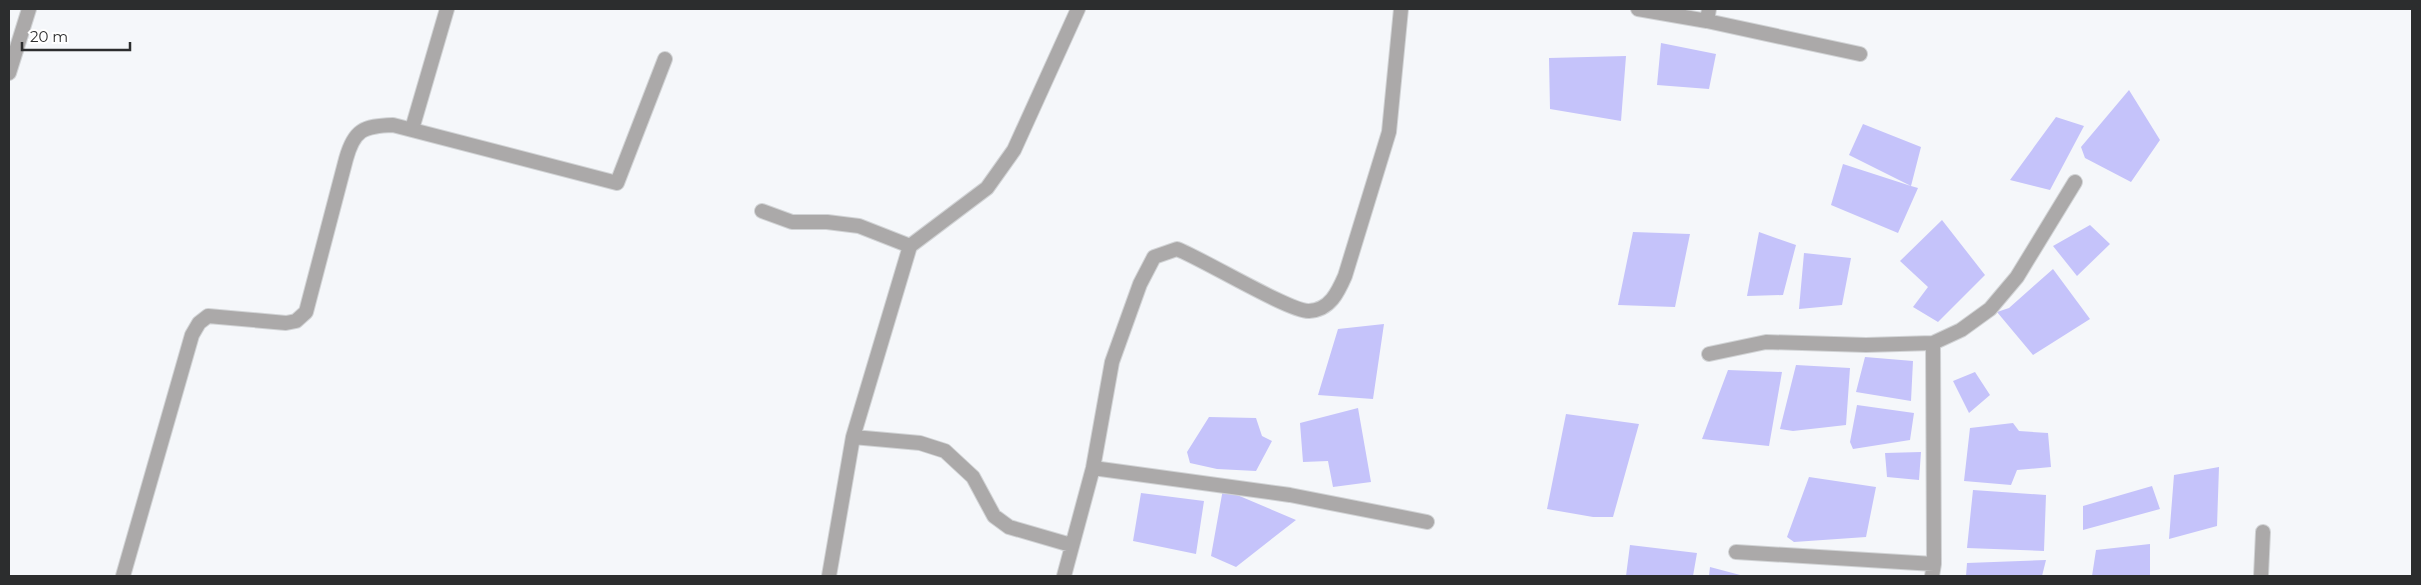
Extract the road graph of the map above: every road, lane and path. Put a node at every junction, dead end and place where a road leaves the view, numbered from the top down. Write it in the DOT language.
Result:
graph roads {
  1 [pos="29,9"];
  2 [pos="447,9"];
  3 [pos="1078,9"];
  4 [pos="1401,9"];
  5 [pos="1638,9"];
  6 [pos="1708,15"];
  7 [pos="1860,54"];
  8 [pos="665,59"];
  9 [pos="9,73"];
  10 [pos="412,129"];
  11 [pos="2074,182"];
  12 [pos="762,211"];
  13 [pos="910,246"];
  14 [pos="1933,343"];
  15 [pos="1709,354"];
  16 [pos="852,437"];
  17 [pos="1093,468"];
  18 [pos="1427,522"];
  19 [pos="2263,532"];
  20 [pos="1071,545"];
  21 [pos="1736,552"];
  22 [pos="1933,570"];
  23 [pos="123,576"];
  24 [pos="829,576"];
  25 [pos="1064,576"];
  26 [pos="2261,576"];
  1 -- 9 [label="street"];
  2 -- 10 [label="street"];
  3 -- 13 [label="street"];
  4 -- 17 [label="street"];
  5 -- 6 [label="street"];
  6 -- 7 [label="street"];
  8 -- 10 [label="street"];
  10 -- 23 [label="street"];
  11 -- 14 [label="street"];
  12 -- 13 [label="street"];
  13 -- 16 [label="street"];
  14 -- 15 [label="street"];
  14 -- 22 [label="street"];
  16 -- 20 [label="street"];
  16 -- 24 [label="street"];
  17 -- 18 [label="street"];
  17 -- 20 [label="street"];
  19 -- 26 [label="street"];
  20 -- 25 [label="street"];
  21 -- 22 [label="street"];
}
